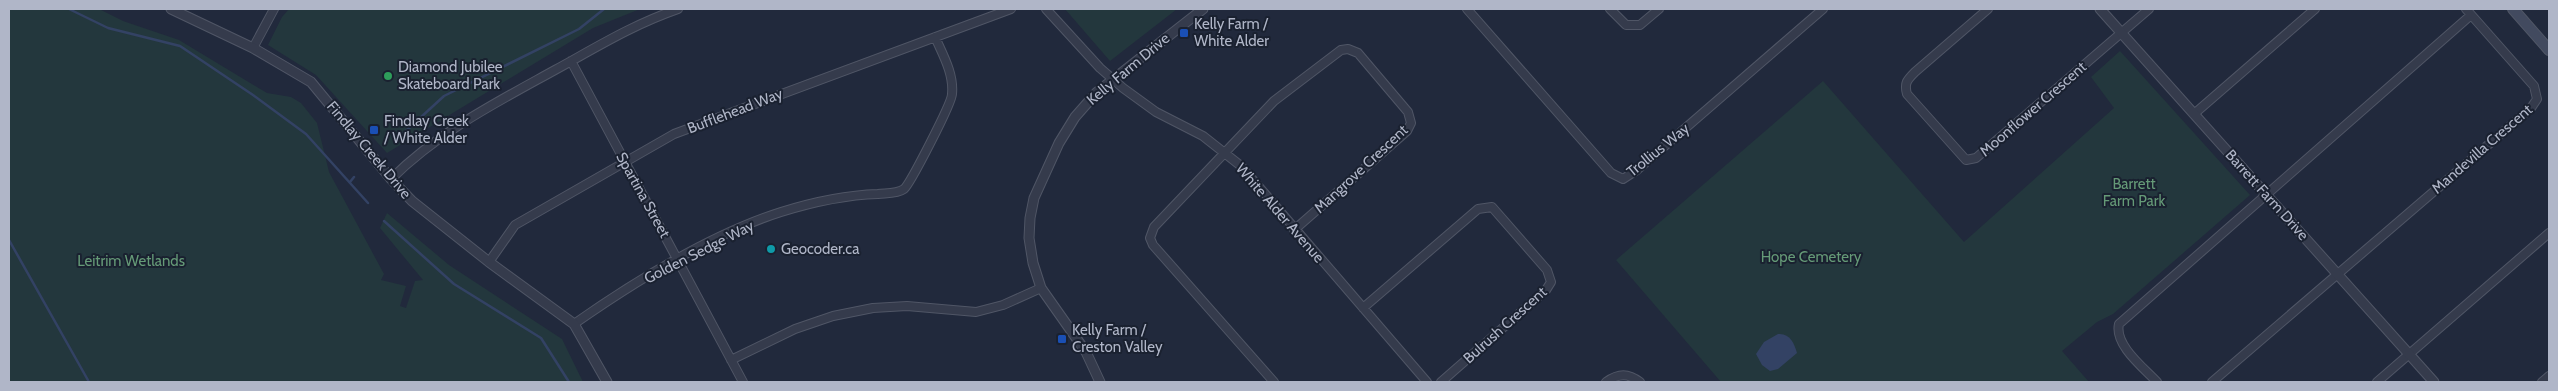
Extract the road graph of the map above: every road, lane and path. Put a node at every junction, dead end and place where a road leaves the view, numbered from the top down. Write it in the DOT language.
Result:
graph roads {
  1 [pos="171,9"];
  2 [pos="274,9"];
  3 [pos="678,9"];
  4 [pos="1011,9"];
  5 [pos="1046,9"];
  6 [pos="1202,9"];
  7 [pos="1467,9"];
  8 [pos="1610,9"];
  9 [pos="1659,9"];
  10 [pos="1823,9"];
  11 [pos="1988,9"];
  12 [pos="2100,9"];
  13 [pos="2149,9"];
  14 [pos="2314,9"];
  15 [pos="2513,9"];
  16 [pos="2469,12"];
  17 [pos="2122,33"];
  18 [pos="935,37"];
  19 [pos="253,48"];
  20 [pos="2549,50"];
  21 [pos="571,61"];
  22 [pos="1113,79"];
  23 [pos="2194,114"];
  24 [pos="1225,152"];
  25 [pos="623,162"];
  26 [pos="391,179"];
  27 [pos="2266,194"];
  28 [pos="1294,230"];
  29 [pos="2549,233"];
  30 [pos="678,260"];
  31 [pos="489,262"];
  32 [pos="2337,274"];
  33 [pos="1041,288"];
  34 [pos="1363,308"];
  35 [pos="574,324"];
  36 [pos="2409,355"];
  37 [pos="731,360"];
  38 [pos="2549,376"];
  39 [pos="607,382"];
  40 [pos="743,382"];
  41 [pos="1100,382"];
  42 [pos="1274,382"];
  43 [pos="1427,382"];
  44 [pos="1441,382"];
  45 [pos="1606,382"];
  46 [pos="1640,382"];
  47 [pos="2157,382"];
  48 [pos="2212,382"];
  49 [pos="2377,382"];
  50 [pos="2434,382"];
  51 [pos="2542,382"];
  1 -- 19 [label="street, Findlay Creek Drive"];
  2 -- 19 [label="street"];
  3 -- 21 [label="street"];
  4 -- 18 [label="street, Bufflehead Way"];
  5 -- 22 [label="street, White Alder Avenue"];
  6 -- 22 [label="street, Kelly Farm Drive"];
  7 -- 10 [label="street, Trollius Way"];
  8 -- 9 [label="street"];
  11 -- 17 [label="street, Moonflower Crescent"];
  12 -- 17 [label="street, Barrett Farm Drive"];
  13 -- 17 [label="street"];
  14 -- 23 [label="street"];
  15 -- 20 [label="main road"];
  16 -- 27 [label="street"];
  16 -- 32 [label="street, Mandevilla Crescent"];
  17 -- 23 [label="street, Barrett Farm Drive"];
  18 -- 25 [label="street, Bufflehead Way"];
  18 -- 30 [label="street, Golden Sedge Way"];
  19 -- 26 [label="street, Findlay Creek Drive"];
  21 -- 25 [label="street, Spartina Street"];
  21 -- 26 [label="street"];
  22 -- 24 [label="street, White Alder Avenue"];
  22 -- 33 [label="street, Kelly Farm Drive"];
  23 -- 27 [label="street, Barrett Farm Drive"];
  24 -- 28 [label="street, White Alder Avenue"];
  24 -- 28 [label="street, Mangrove Crescent"];
  24 -- 42 [label="street"];
  25 -- 30 [label="street, Spartina Street"];
  25 -- 31 [label="street, Bufflehead Way"];
  26 -- 31 [label="street, Findlay Creek Drive"];
  27 -- 32 [label="street, Barrett Farm Drive"];
  27 -- 47 [label="street"];
  28 -- 34 [label="street, White Alder Avenue"];
  29 -- 36 [label="street"];
  30 -- 35 [label="street, Golden Sedge Way"];
  30 -- 37 [label="street, Spartina Street"];
  31 -- 35 [label="street, Findlay Creek Drive"];
  32 -- 36 [label="street, Barrett Farm Drive"];
  32 -- 48 [label="street"];
  33 -- 37 [label="street"];
  33 -- 41 [label="street, Kelly Farm Drive"];
  34 -- 43 [label="street, White Alder Avenue"];
  34 -- 44 [label="street, Bulrush Crescent"];
  35 -- 39 [label="street, Findlay Creek Drive"];
  36 -- 49 [label="street"];
  36 -- 50 [label="street, Barrett Farm Drive"];
  37 -- 40 [label="street, Spartina Street"];
  38 -- 51 [label="street"];
  45 -- 46 [label="street"];
}
